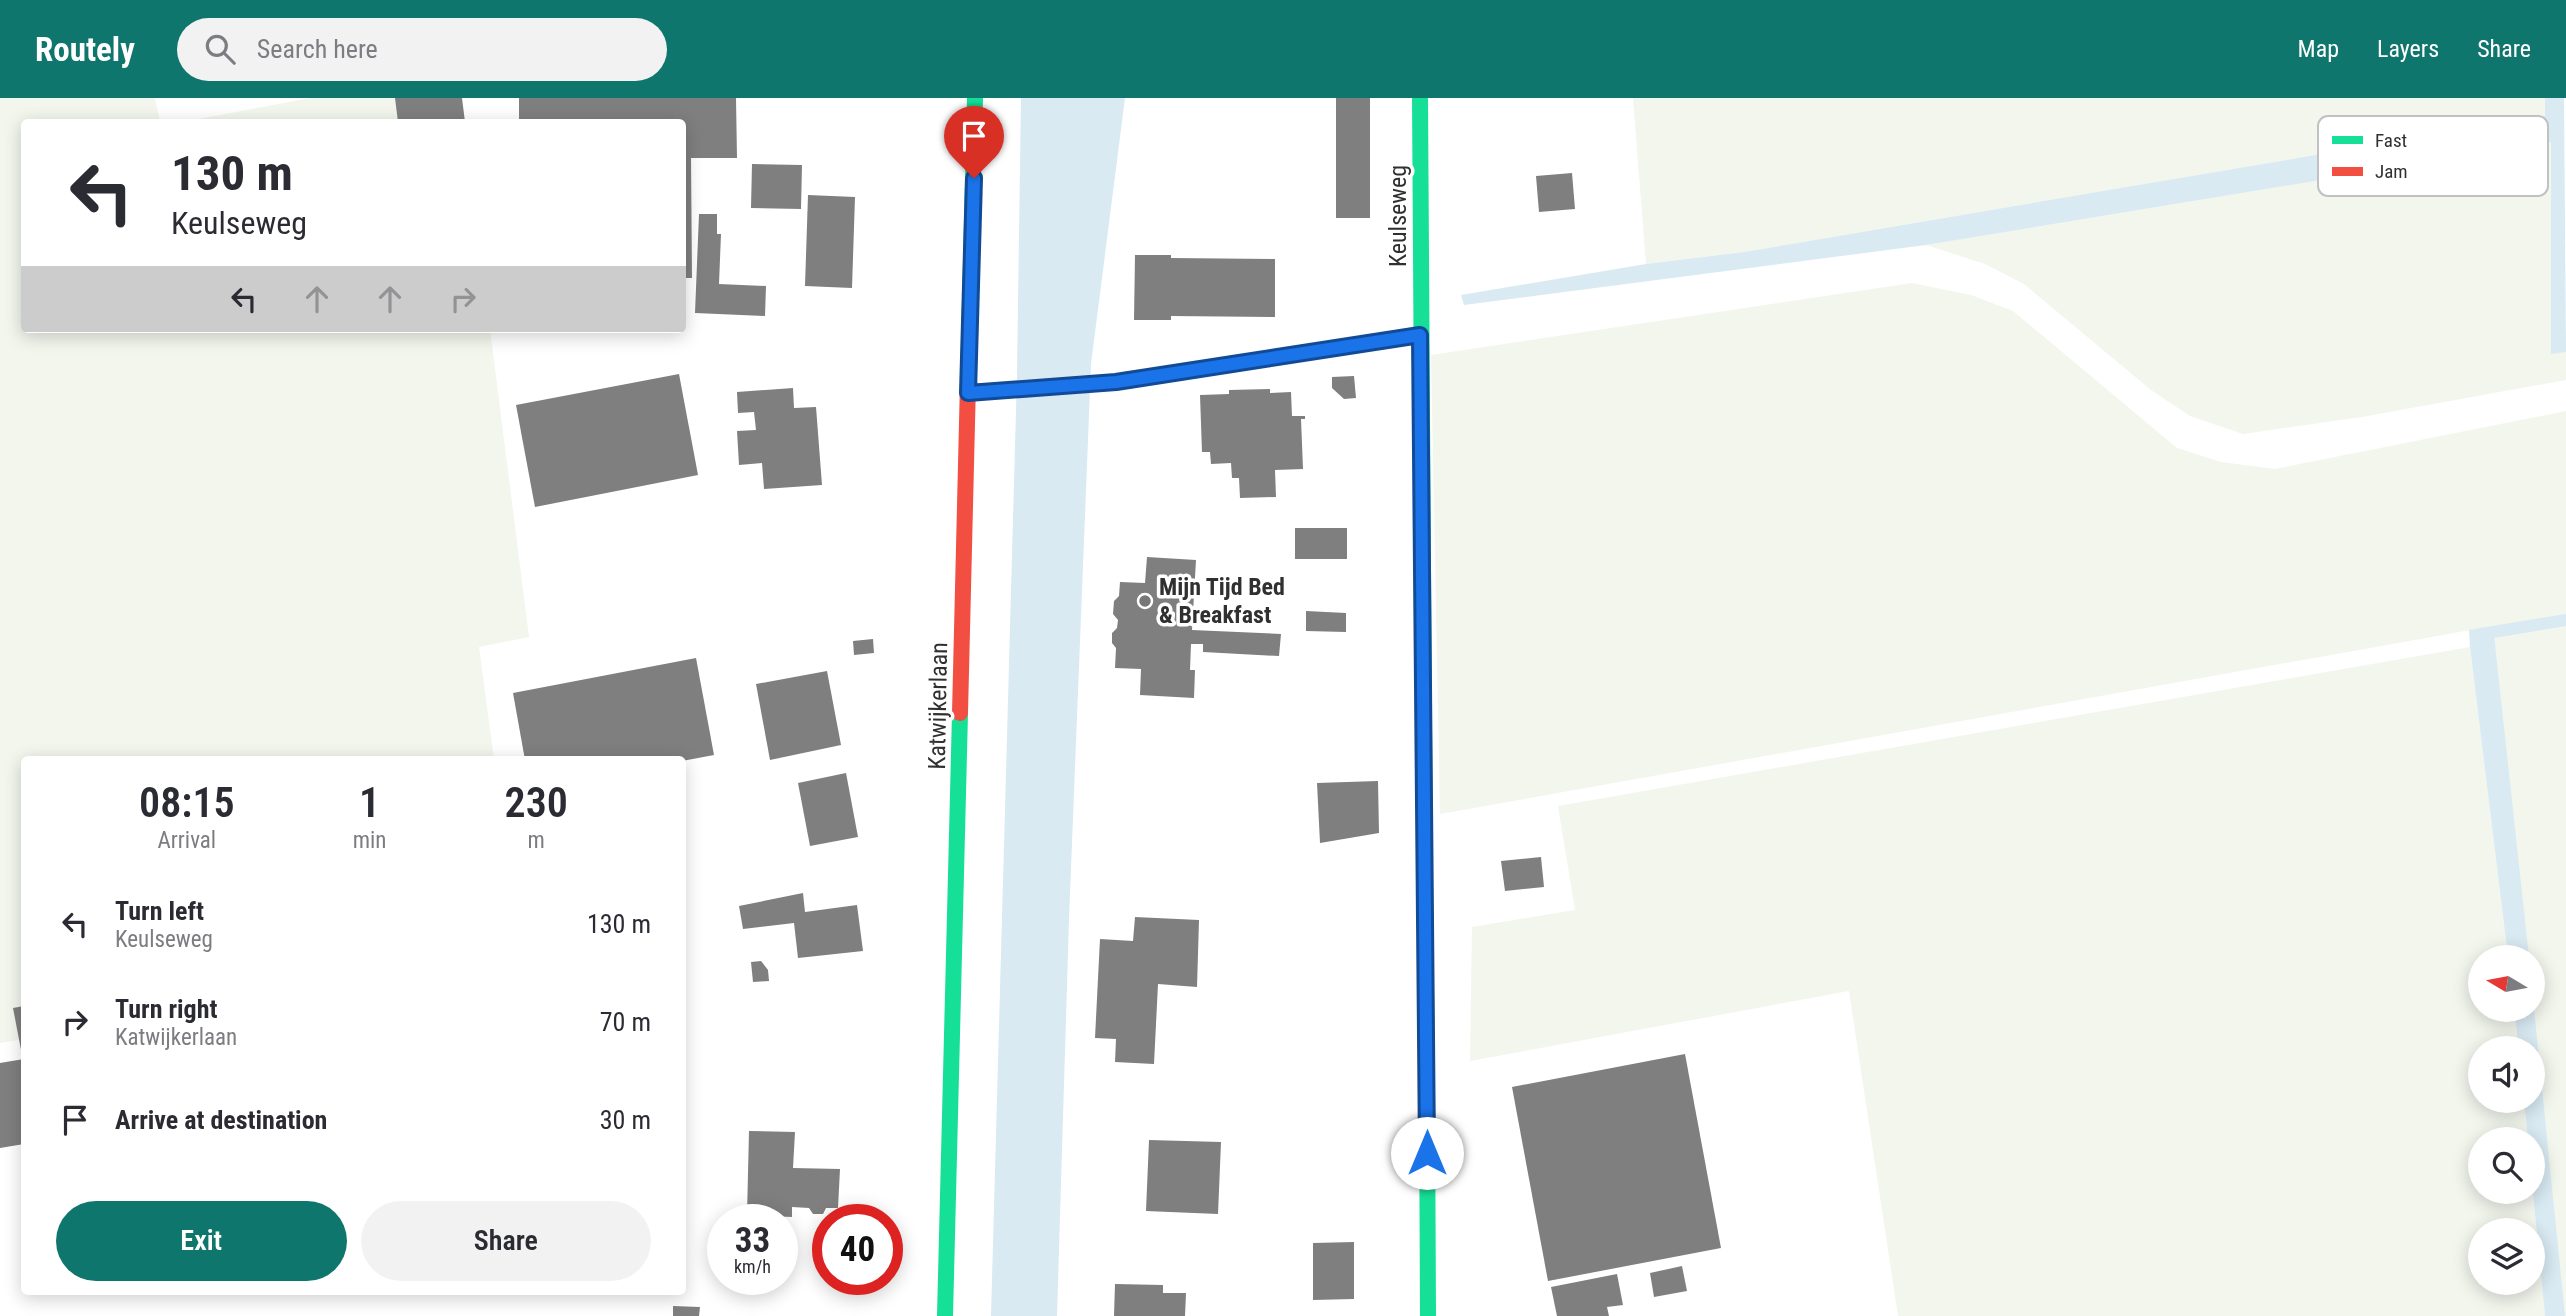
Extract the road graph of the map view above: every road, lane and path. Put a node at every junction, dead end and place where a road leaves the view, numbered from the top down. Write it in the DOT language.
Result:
graph roads {
  1 [pos="975,98"];
  2 [pos="1420,98"];
  3 [pos="1420,335"];
  4 [pos="968,393"];
  5 [pos="944,1316"];
  6 [pos="1429,1316"];
  1 -- 4 [label="street, Katwijkerlaan"];
  2 -- 3 [label="street, Keulseweg"];
  3 -- 4 [label="street"];
  3 -- 6 [label="street, Keulseweg"];
  4 -- 5 [label="street, Katwijkerlaan"];
}
